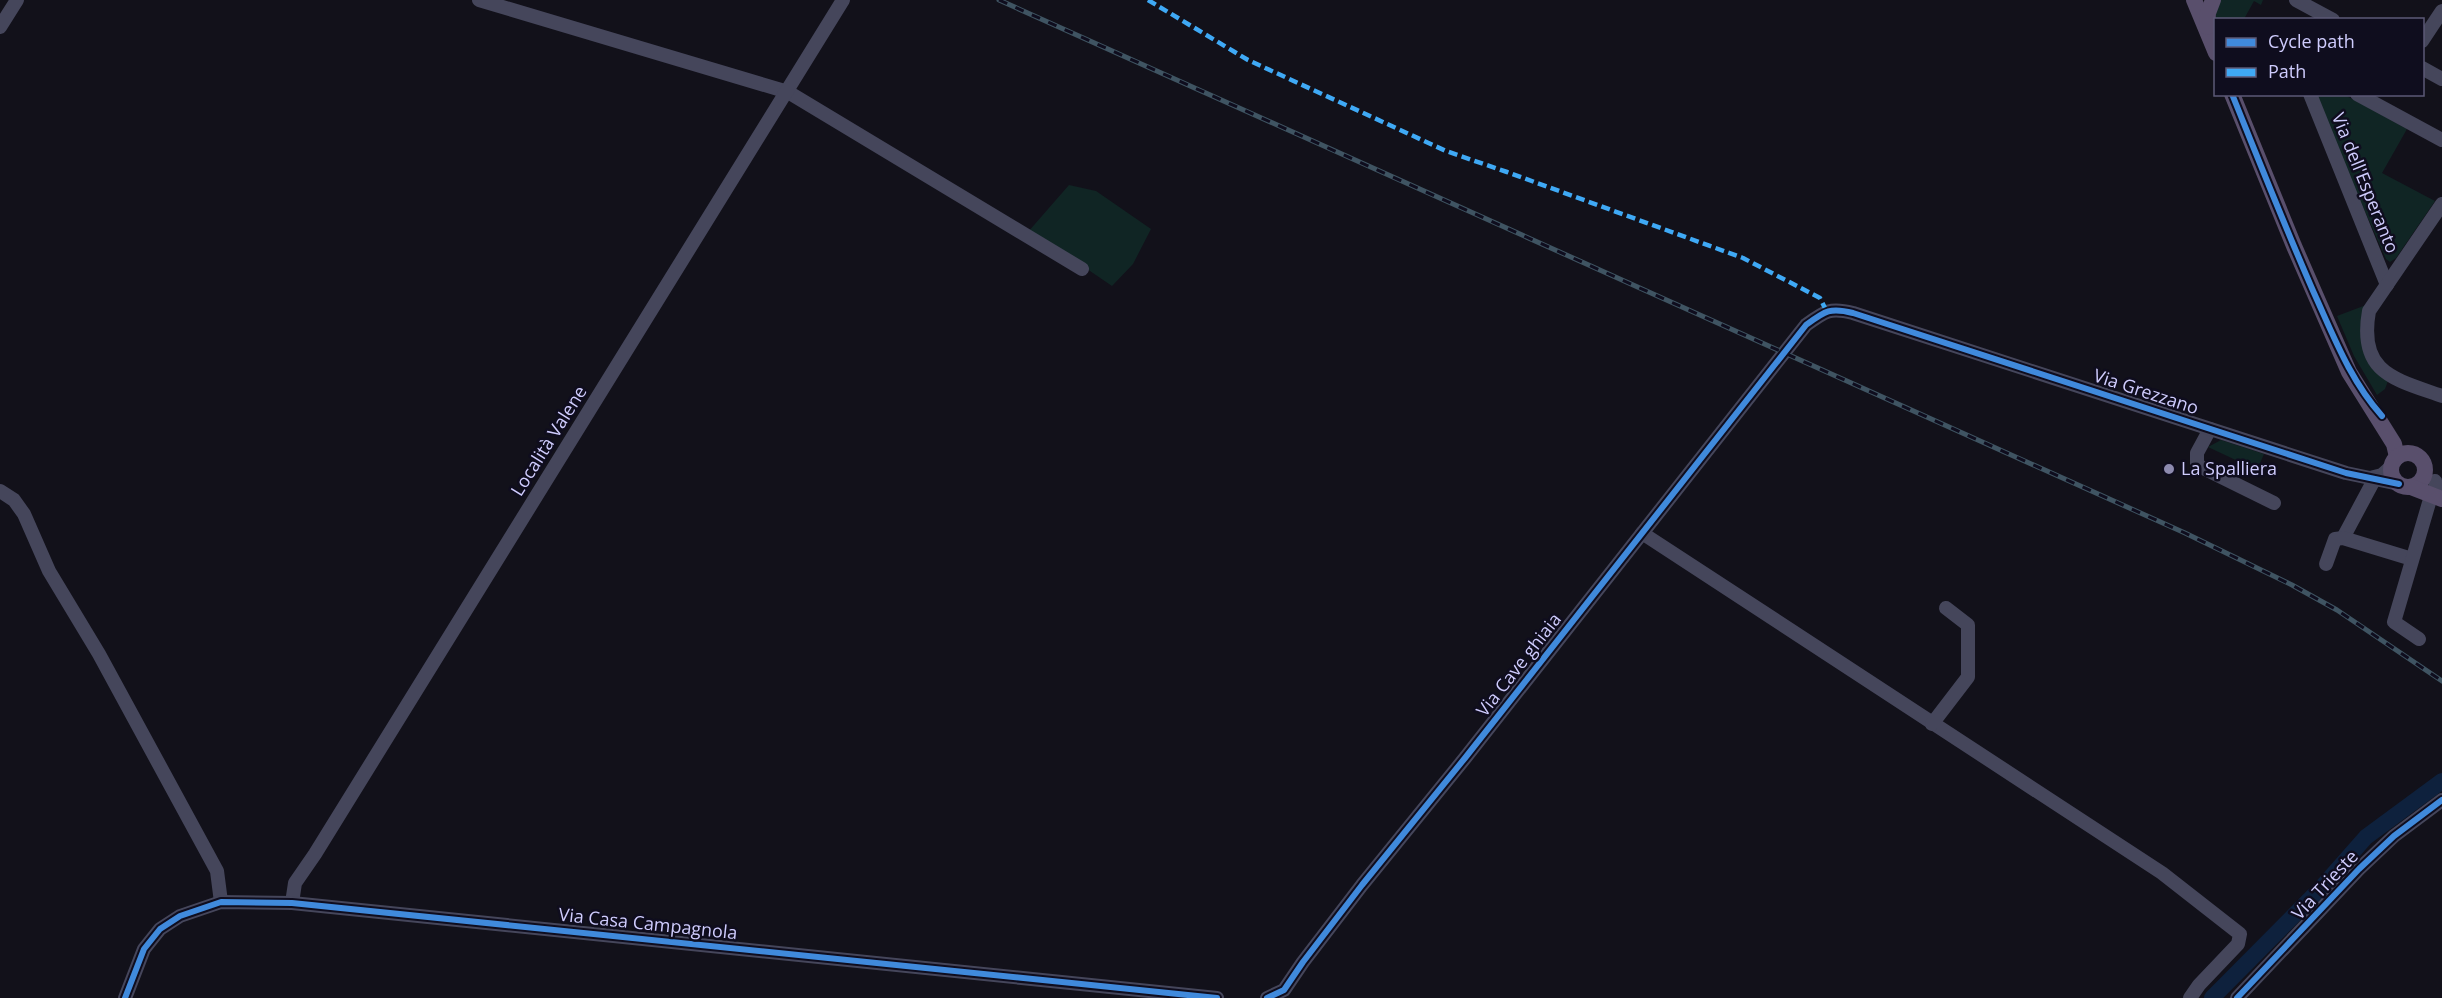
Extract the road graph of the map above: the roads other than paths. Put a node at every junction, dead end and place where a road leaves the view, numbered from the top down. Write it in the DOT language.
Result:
graph roads {
  1 [pos="17,0"];
  2 [pos="479,0"];
  3 [pos="843,0"];
  4 [pos="2194,0"];
  5 [pos="2213,0"];
  6 [pos="2296,0"];
  7 [pos="2442,11"];
  8 [pos="2329,18"];
  9 [pos="0,27"];
  10 [pos="2208,34"];
  11 [pos="2424,37"];
  12 [pos="2214,48"];
  13 [pos="2424,69"];
  14 [pos="2442,80"];
  15 [pos="788,92"];
  16 [pos="2233,96"];
  17 [pos="2311,96"];
  18 [pos="2361,96"];
  19 [pos="2442,140"];
  20 [pos="2442,204"];
  21 [pos="2429,222"];
  22 [pos="2442,230"];
  23 [pos="1082,269"];
  24 [pos="2387,285"];
  25 [pos="1790,344"];
  26 [pos="2442,396"];
  27 [pos="2367,399"];
  28 [pos="2210,429"];
  29 [pos="2414,454"];
  30 [pos="2394,462"];
  31 [pos="2370,479"];
  32 [pos="2405,486"];
  33 [pos="2435,487"];
  34 [pos="0,490"];
  35 [pos="2274,503"];
  36 [pos="1642,533"];
  37 [pos="2343,538"];
  38 [pos="2412,559"];
  39 [pos="2326,564"];
  40 [pos="1946,608"];
  41 [pos="2419,639"];
  42 [pos="1932,724"];
  43 [pos="2442,800"];
  44 [pos="221,902"];
  45 [pos="292,903"];
  46 [pos="125,998"];
  47 [pos="1217,998"];
  48 [pos="1267,998"];
  49 [pos="2190,998"];
  50 [pos="2237,998"];
  1 -- 9 [label="street"];
  2 -- 15 [label="street"];
  3 -- 15 [label="street, Località Valene"];
  4 -- 10 [label="main road"];
  5 -- 10 [label="main road"];
  6 -- 8 [label="street"];
  7 -- 11 [label="street"];
  10 -- 12 [label="main road"];
  13 -- 14 [label="street"];
  15 -- 23 [label="street"];
  15 -- 45 [label="street, Località Valene"];
  16 -- 27 [label="main road"];
  17 -- 24 [label="street, Via dell'Esperanto"];
  18 -- 19 [label="street, Via dell'Esperanto"];
  20 -- 21 [label="street, Via dell'Esperanto"];
  21 -- 22 [label="street"];
  21 -- 24 [label="street, Via dell'Esperanto"];
  24 -- 26 [label="street, Via dell'Esperanto"];
  25 -- 28 [label="street, Via Grezzano"];
  25 -- 36 [label="street, Via Cave ghiaia"];
  27 -- 29 [label="main road"];
  27 -- 30 [label="main road"];
  28 -- 31 [label="street, Via Grezzano"];
  28 -- 35 [label="street"];
  29 -- 30 [label="main road"];
  29 -- 33 [label="main road"];
  30 -- 31 [label="street"];
  30 -- 32 [label="main road"];
  31 -- 32 [label="street, Via Grezzano"];
  31 -- 37 [label="street"];
  32 -- 33 [label="main road"];
  33 -- 38 [label="street"];
  34 -- 44 [label="street"];
  36 -- 42 [label="street"];
  36 -- 48 [label="street, Via Cave ghiaia"];
  37 -- 38 [label="street"];
  37 -- 39 [label="street"];
  38 -- 41 [label="street"];
  40 -- 42 [label="street"];
  42 -- 49 [label="street"];
  43 -- 50 [label="street, Via Trieste"];
  44 -- 45 [label="street, Via Casa Campagnola"];
  44 -- 46 [label="street, Via Casa Campagnola"];
  45 -- 47 [label="street, Via Casa Campagnola"];
}
